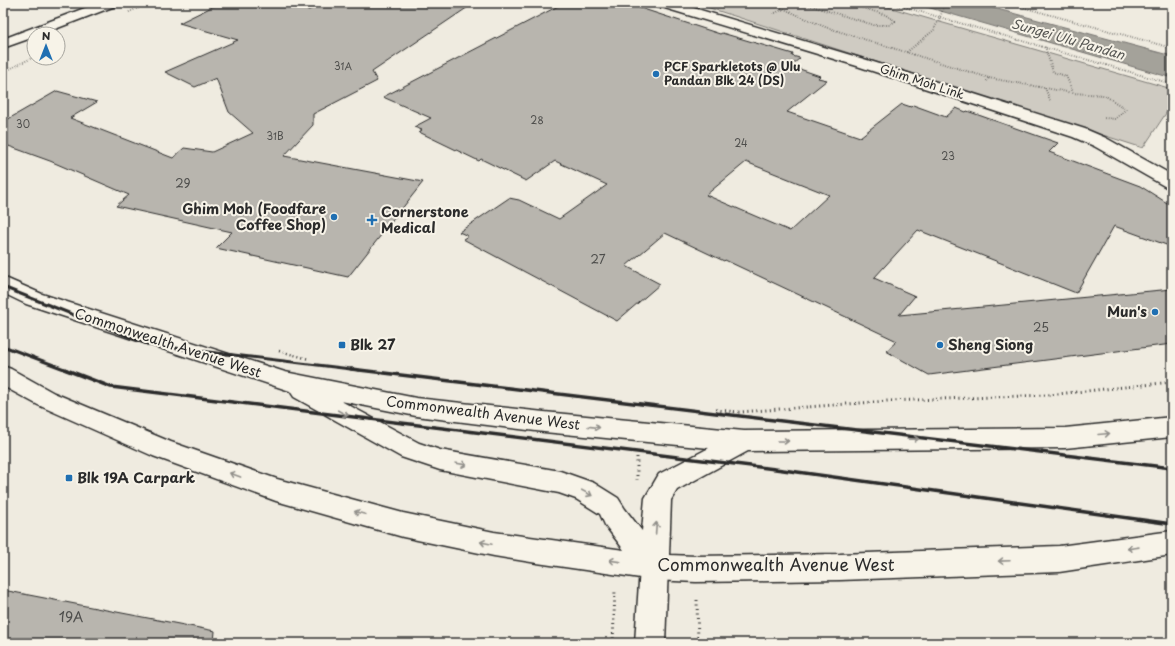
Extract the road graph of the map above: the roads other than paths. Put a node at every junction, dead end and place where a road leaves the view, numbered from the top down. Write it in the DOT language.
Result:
graph roads {
  1 [pos="663,3"];
  2 [pos="115,4"];
  3 [pos="66,27"];
  4 [pos="3,44"];
  5 [pos="26,45"];
  6 [pos="3,55"];
  7 [pos="1172,183"];
  8 [pos="3,284"];
  9 [pos="3,375"];
  10 [pos="284,381"];
  11 [pos="1172,427"];
  12 [pos="744,441"];
  13 [pos="1172,543"];
  14 [pos="654,566"];
  15 [pos="650,643"];
  1 -- 7 [label="main road, Ghim Moh Link"];
  2 -- 3 [label="main road"];
  2 -- 4 [label="main road"];
  5 -- 6 [label="main road"];
  8 -- 10 [label="main road, Commonwealth Avenue West"];
  14 -- 9 [label="main road, Commonwealth Avenue West, one-way"];
  10 -- 12 [label="main road, Commonwealth Avenue West, one-way"];
  10 -- 14 [label="main road, one-way"];
  12 -- 11 [label="main road, Commonwealth Avenue West, one-way"];
  14 -- 12 [label="main road, one-way"];
  13 -- 14 [label="main road, Commonwealth Avenue West, one-way"];
  14 -- 15 [label="main road"];
}
